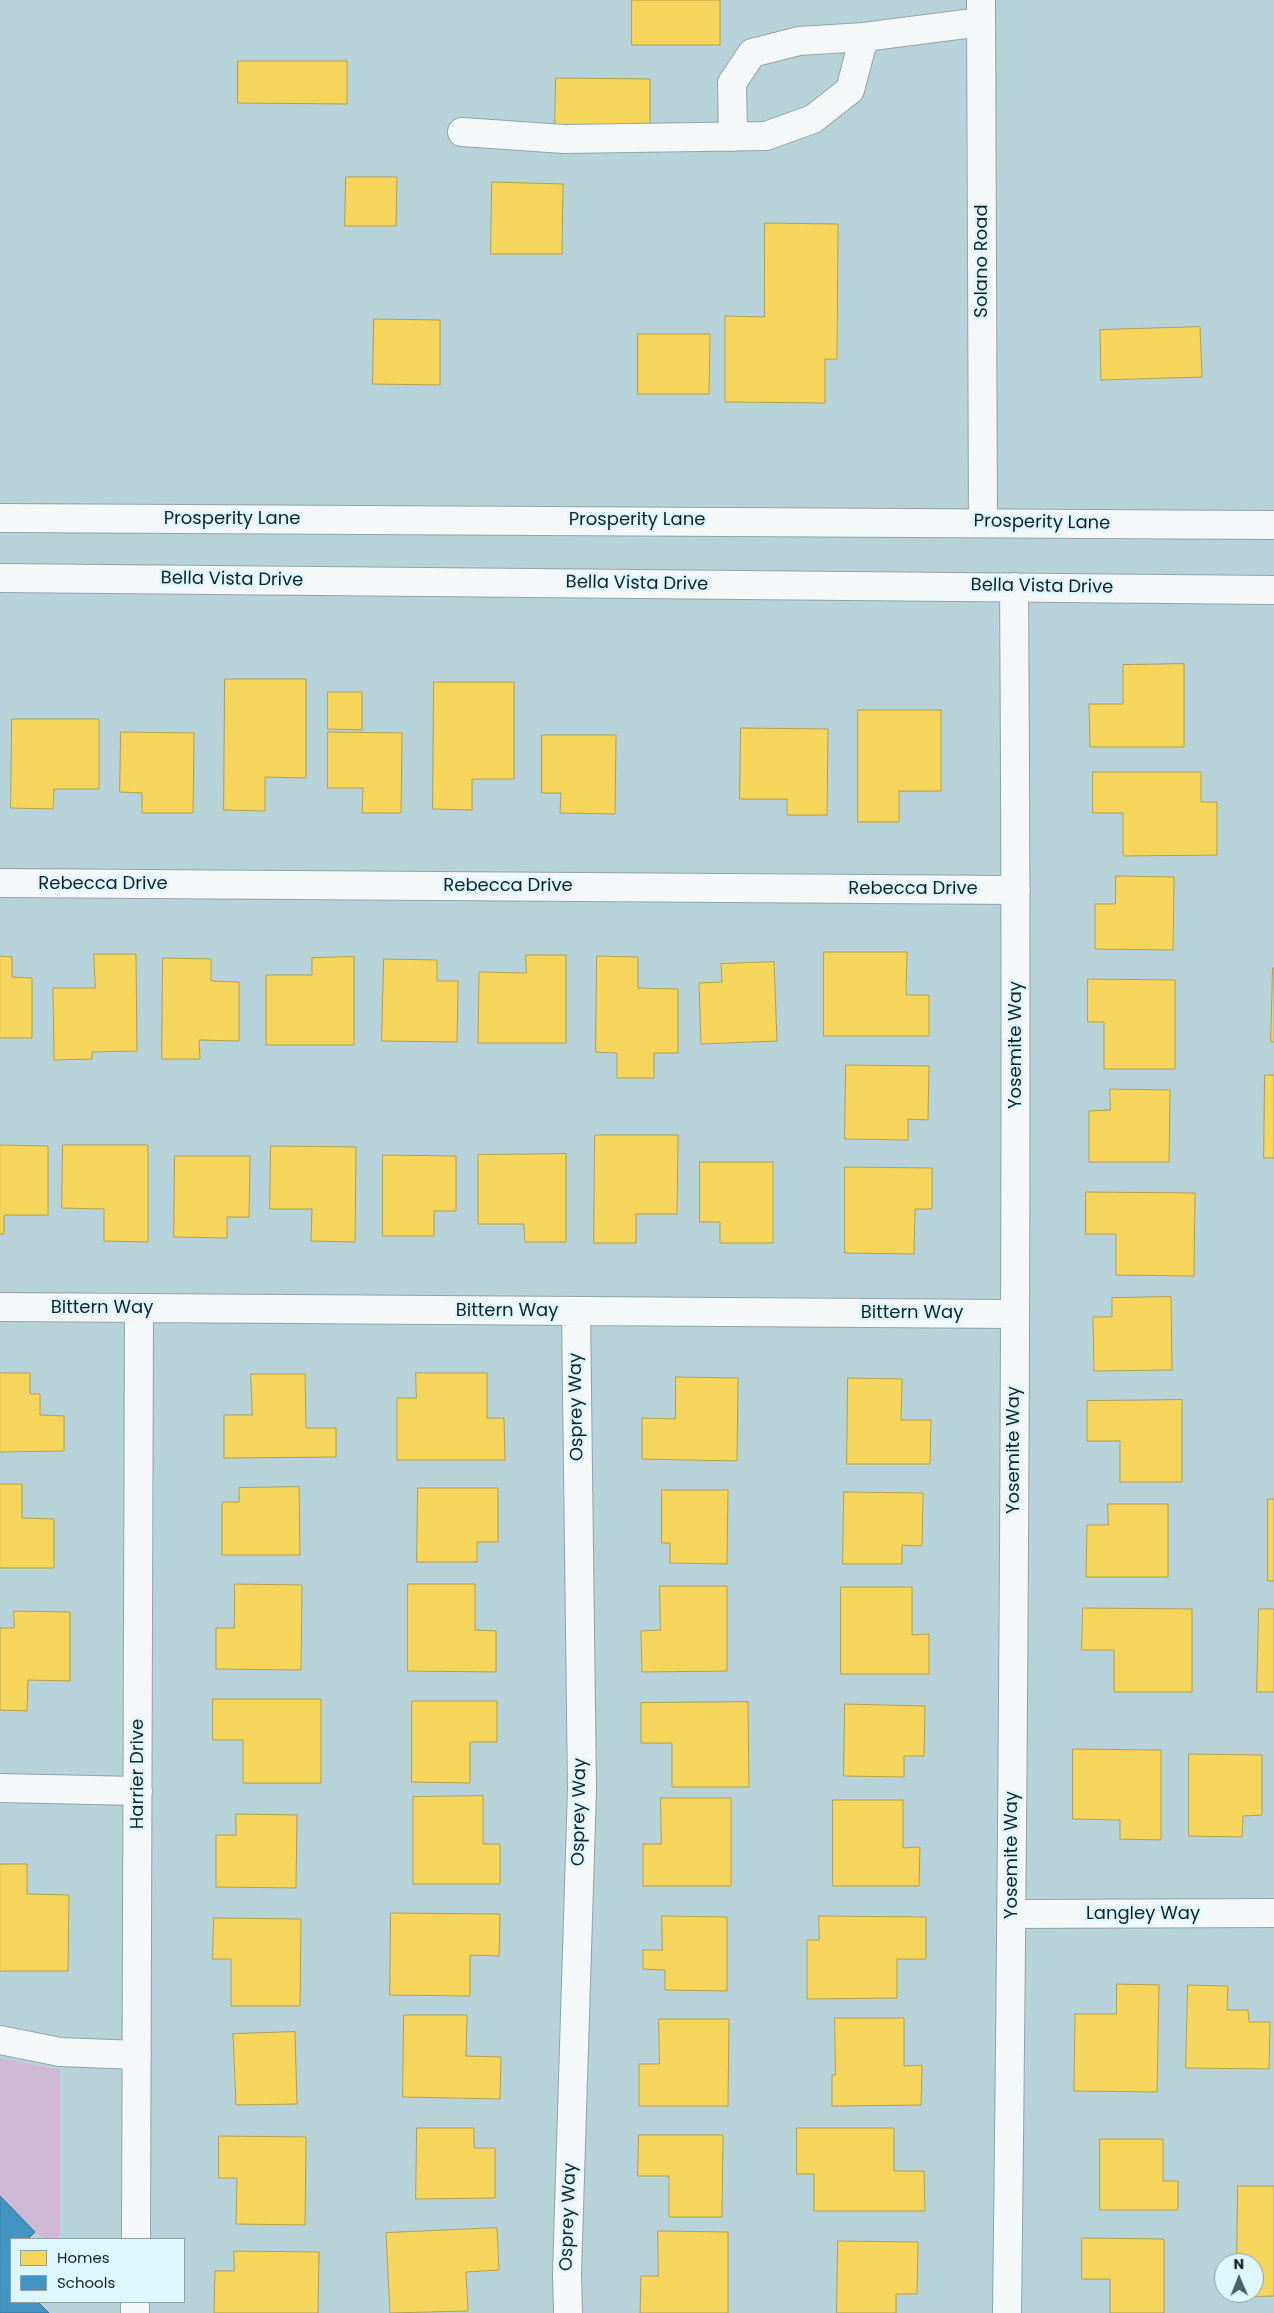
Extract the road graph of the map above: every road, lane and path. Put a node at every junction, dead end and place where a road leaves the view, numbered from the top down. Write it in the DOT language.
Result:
graph roads {
  1 [pos="981,11"];
  2 [pos="864,37"];
  3 [pos="462,132"];
  4 [pos="733,137"];
  5 [pos="0,518"];
  6 [pos="983,522"];
  7 [pos="1274,525"];
  8 [pos="0,578"];
  9 [pos="1014,587"];
  10 [pos="1274,590"];
  11 [pos="0,883"];
  12 [pos="1016,890"];
  13 [pos="0,1307"];
  14 [pos="139,1308"];
  15 [pos="576,1311"];
  16 [pos="1014,1314"];
  17 [pos="0,1788"];
  18 [pos="138,1791"];
  19 [pos="1274,1913"];
  20 [pos="1012,1914"];
  21 [pos="0,2040"];
  22 [pos="137,2055"];
  23 [pos="136,2238"];
  24 [pos="568,2313"];
  25 [pos="1007,2313"];
  1 -- 2 [label="street"];
  1 -- 6 [label="street, Solano Road"];
  2 -- 4 [label="street"];
  2 -- 4 [label="street"];
  3 -- 4 [label="street"];
  5 -- 6 [label="street, Prosperity Lane"];
  6 -- 7 [label="street, Prosperity Lane"];
  8 -- 9 [label="street, Bella Vista Drive"];
  9 -- 10 [label="street, Bella Vista Drive"];
  9 -- 12 [label="street, Yosemite Way"];
  11 -- 12 [label="street, Rebecca Drive"];
  12 -- 16 [label="street, Yosemite Way"];
  13 -- 14 [label="street, Bittern Way"];
  14 -- 15 [label="street, Bittern Way"];
  14 -- 18 [label="street, Harrier Drive"];
  15 -- 16 [label="street, Bittern Way"];
  15 -- 24 [label="street, Osprey Way"];
  16 -- 20 [label="street, Yosemite Way"];
  17 -- 18 [label="street"];
  18 -- 22 [label="street, Harrier Drive"];
  19 -- 20 [label="street, Langley Way"];
  20 -- 25 [label="street, Yosemite Way"];
  21 -- 22 [label="street"];
  22 -- 23 [label="street, Harrier Drive"];
}
